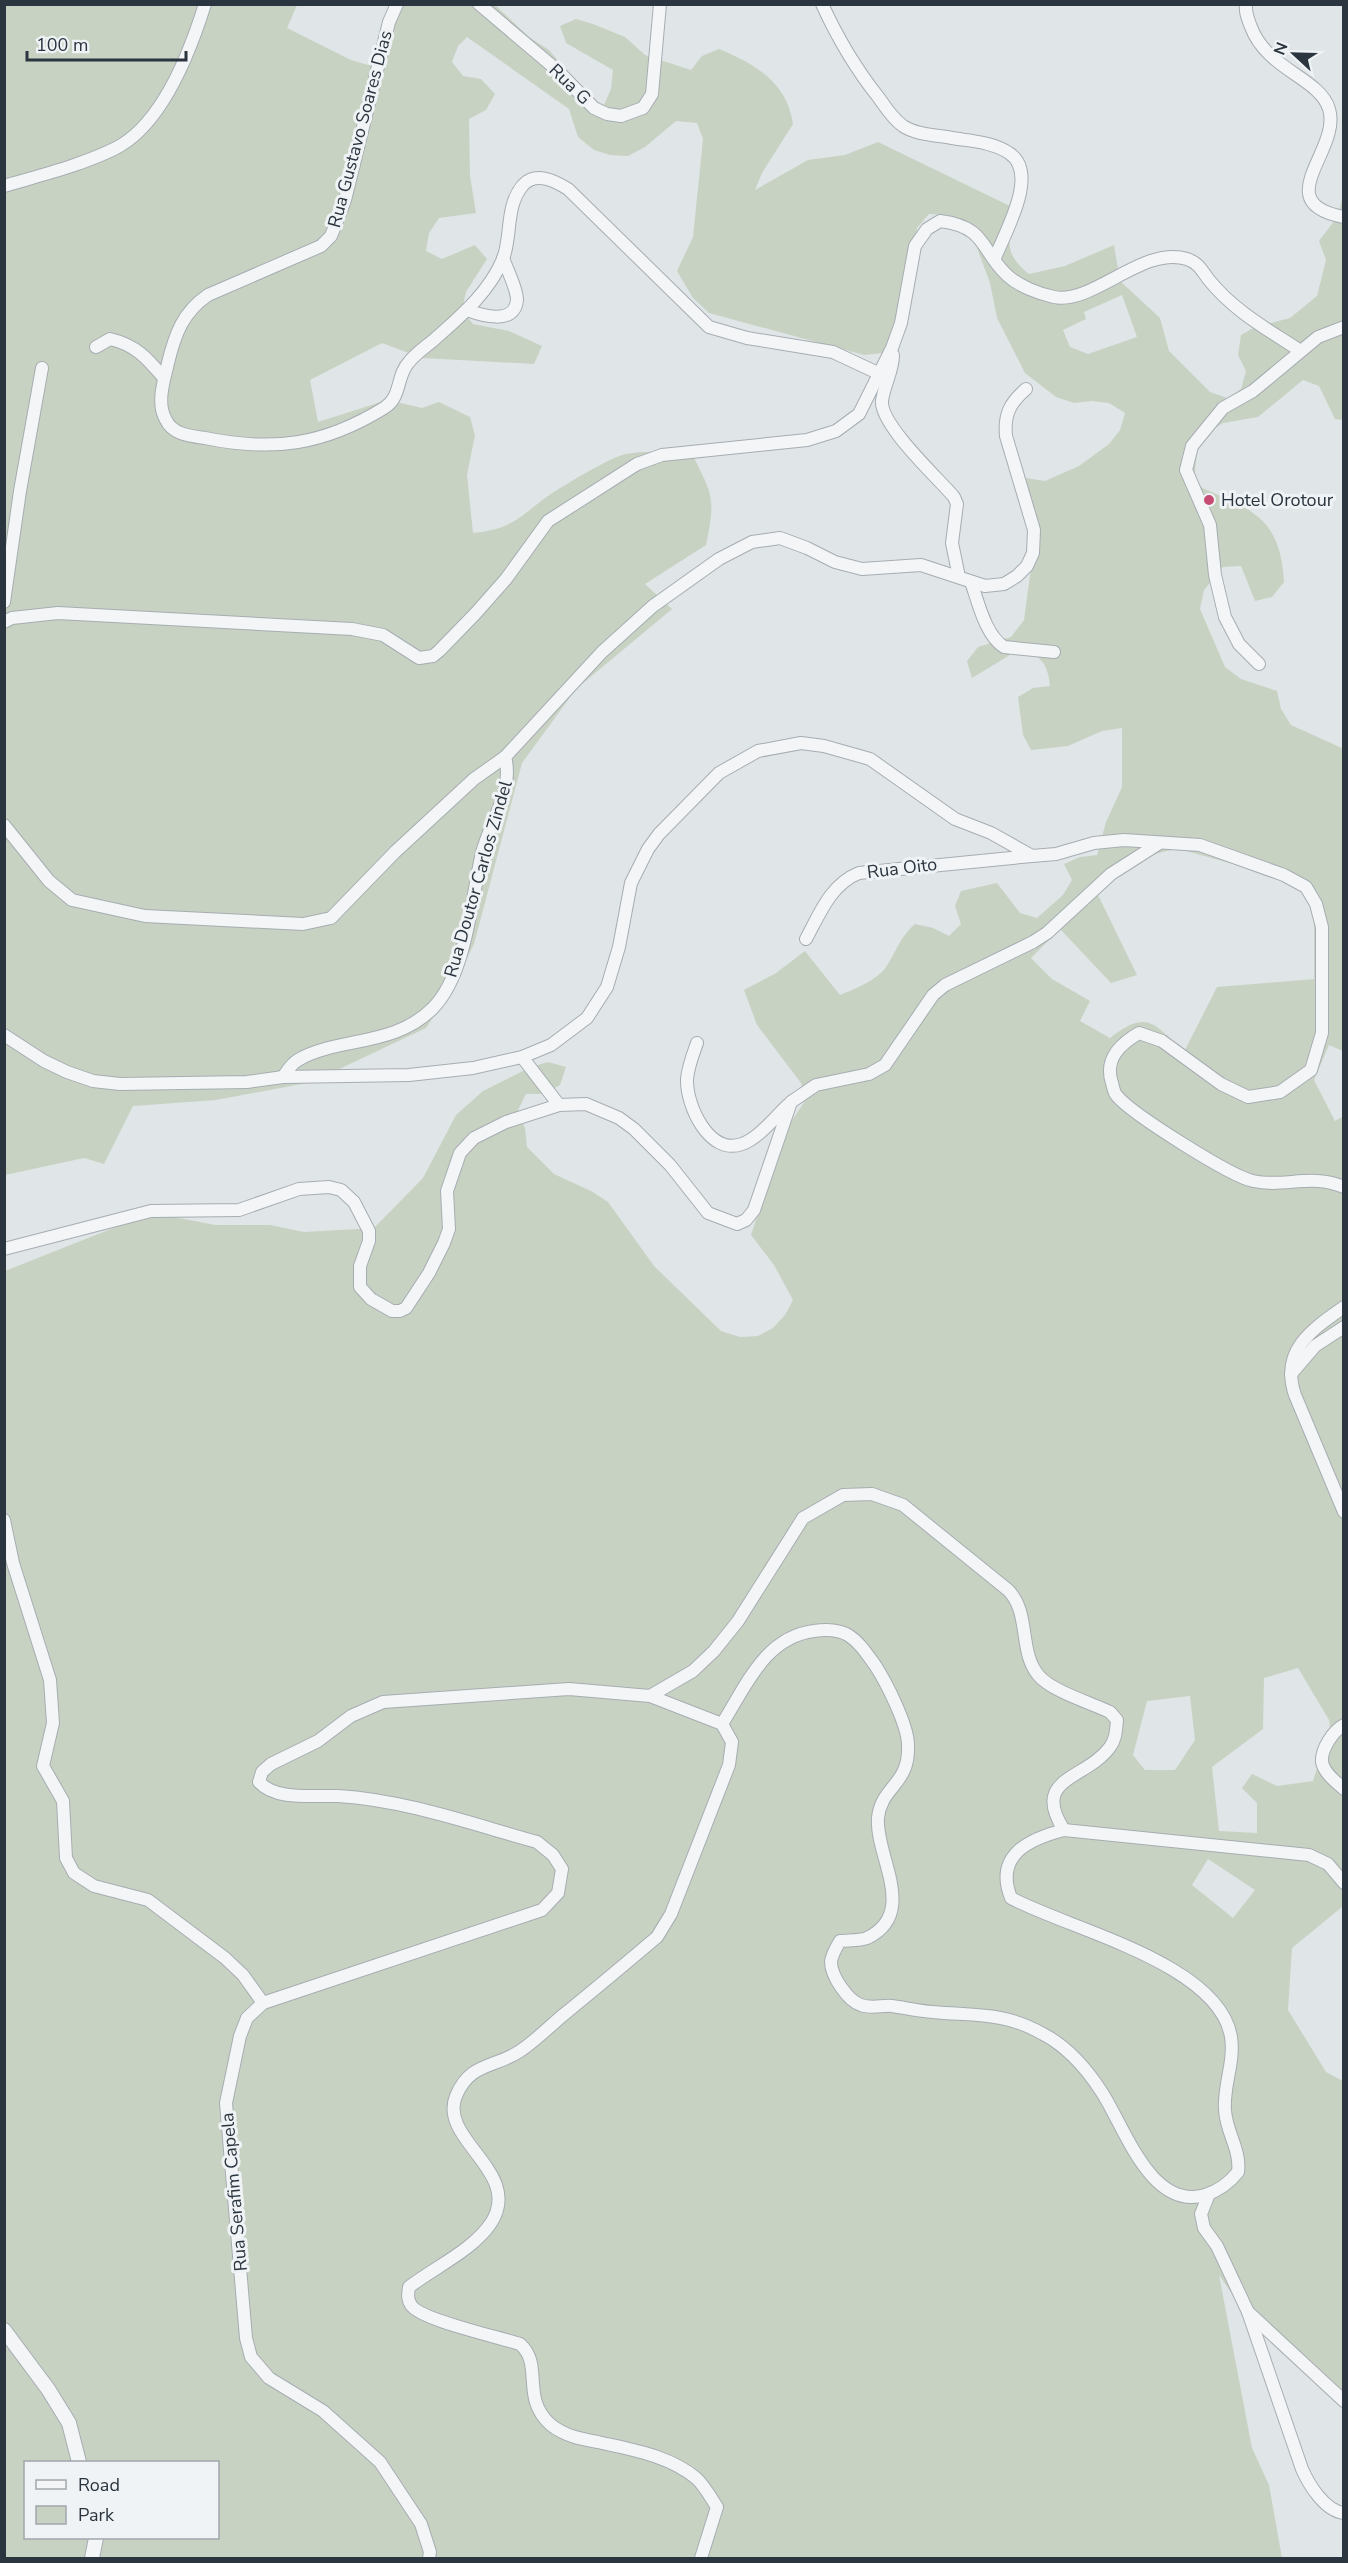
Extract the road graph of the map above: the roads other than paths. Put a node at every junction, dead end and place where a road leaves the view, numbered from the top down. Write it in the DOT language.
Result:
graph roads {
  1 [pos="205,4"];
  2 [pos="397,4"];
  3 [pos="479,4"];
  4 [pos="660,4"];
  5 [pos="822,4"];
  6 [pos="1246,4"];
  7 [pos="4,186"];
  8 [pos="1344,217"];
  9 [pos="503,258"];
  10 [pos="995,258"];
  11 [pos="467,310"];
  12 [pos="1344,327"];
  13 [pos="96,347"];
  14 [pos="892,348"];
  15 [pos="1299,350"];
  16 [pos="42,368"];
  17 [pos="880,374"];
  18 [pos="164,378"];
  19 [pos="1026,389"];
  20 [pos="965,579"];
  21 [pos="4,602"];
  22 [pos="4,622"];
  23 [pos="1054,652"];
  24 [pos="1259,664"];
  25 [pos="506,757"];
  26 [pos="4,825"];
  27 [pos="1158,844"];
  28 [pos="1032,856"];
  29 [pos="806,939"];
  30 [pos="4,1035"];
  31 [pos="696,1043"];
  32 [pos="522,1057"];
  33 [pos="283,1077"];
  34 [pos="791,1102"];
  35 [pos="559,1105"];
  36 [pos="1344,1187"];
  37 [pos="4,1249"];
  38 [pos="1344,1307"];
  39 [pos="1344,1327"];
  40 [pos="1290,1375"];
  41 [pos="1344,1512"];
  42 [pos="4,1520"];
  43 [pos="650,1696"];
  44 [pos="722,1724"];
  45 [pos="1344,1725"];
  46 [pos="1344,1789"];
  47 [pos="1064,1830"];
  48 [pos="1344,1884"];
  49 [pos="263,2003"];
  50 [pos="1209,2194"];
  51 [pos="1248,2312"];
  52 [pos="4,2330"];
  53 [pos="1344,2401"];
  54 [pos="78,2461"];
  55 [pos="1344,2513"];
  56 [pos="96,2539"];
  57 [pos="92,2559"];
  58 [pos="429,2559"];
  59 [pos="701,2559"];
  1 -- 7 [label="street"];
  2 -- 18 [label="street, Rua Gustavo Soares Dias"];
  3 -- 4 [label="street, Rua G"];
  5 -- 10 [label="street"];
  6 -- 8 [label="street"];
  9 -- 11 [label="street"];
  9 -- 11 [label="street"];
  9 -- 17 [label="street"];
  10 -- 14 [label="street"];
  10 -- 15 [label="street"];
  11 -- 18 [label="street, Rua Gustavo Soares Dias"];
  12 -- 15 [label="street"];
  13 -- 18 [label="street"];
  14 -- 17 [label="street"];
  14 -- 20 [label="street"];
  15 -- 24 [label="street"];
  16 -- 21 [label="street"];
  17 -- 22 [label="street"];
  19 -- 20 [label="street, Rua Doutor Carlos Zindel"];
  20 -- 23 [label="street"];
  20 -- 25 [label="street, Rua Doutor Carlos Zindel"];
  25 -- 26 [label="street, Rua Doutor Carlos Zindel"];
  25 -- 33 [label="street, Rua Doutor Carlos Zindel"];
  27 -- 28 [label="street, Rua Oito"];
  27 -- 34 [label="street"];
  27 -- 36 [label="street, Rua Oito"];
  28 -- 29 [label="street, Rua Oito"];
  28 -- 32 [label="street"];
  30 -- 33 [label="street"];
  31 -- 34 [label="street"];
  32 -- 33 [label="street"];
  32 -- 35 [label="street"];
  34 -- 35 [label="street"];
  35 -- 37 [label="street"];
  38 -- 40 [label="street"];
  39 -- 40 [label="street"];
  40 -- 41 [label="street"];
  42 -- 49 [label="street"];
  43 -- 44 [label="street"];
  43 -- 47 [label="street"];
  43 -- 49 [label="street"];
  44 -- 50 [label="street"];
  44 -- 59 [label="street"];
  45 -- 46 [label="street"];
  47 -- 48 [label="street"];
  47 -- 50 [label="street"];
  49 -- 58 [label="street, Rua Serafim Capela"];
  50 -- 51 [label="street"];
  51 -- 53 [label="street"];
  51 -- 55 [label="street"];
  52 -- 54 [label="street"];
  56 -- 57 [label="street"];
}
